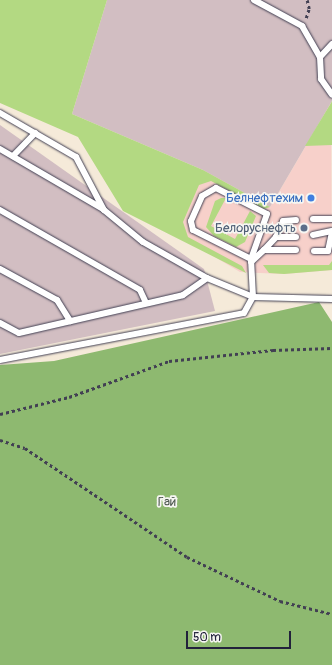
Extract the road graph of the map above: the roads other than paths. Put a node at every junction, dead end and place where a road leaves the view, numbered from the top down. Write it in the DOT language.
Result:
graph roads {
  1 [pos="254,0"];
  2 [pos="332,44"];
  3 [pos="320,57"];
  4 [pos="332,95"];
  5 [pos="0,113"];
  6 [pos="35,133"];
  7 [pos="0,149"];
  8 [pos="13,156"];
  9 [pos="0,210"];
  10 [pos="104,210"];
  11 [pos="313,219"];
  12 [pos="332,219"];
  13 [pos="296,220"];
  14 [pos="332,231"];
  15 [pos="313,236"];
  16 [pos="276,237"];
  17 [pos="296,237"];
  18 [pos="264,250"];
  19 [pos="296,250"];
  20 [pos="314,251"];
  21 [pos="251,260"];
  22 [pos="0,269"];
  23 [pos="207,278"];
  24 [pos="253,297"];
  25 [pos="332,299"];
  26 [pos="146,303"];
  27 [pos="70,321"];
  28 [pos="0,323"];
  29 [pos="0,360"];
  1 -- 3 [label="lane"];
  2 -- 3 [label="lane"];
  3 -- 4 [label="lane"];
  5 -- 6 [label="lane"];
  6 -- 8 [label="lane"];
  6 -- 10 [label="lane"];
  7 -- 8 [label="lane"];
  8 -- 10 [label="lane"];
  9 -- 26 [label="lane"];
  10 -- 23 [label="lane"];
  11 -- 12 [label="lane"];
  13 -- 16 [label="lane"];
  14 -- 15 [label="lane"];
  14 -- 20 [label="lane"];
  16 -- 17 [label="lane"];
  16 -- 18 [label="lane"];
  18 -- 19 [label="lane"];
  18 -- 21 [label="lane"];
  21 -- 21 [label="lane"];
  21 -- 24 [label="lane"];
  22 -- 27 [label="lane"];
  23 -- 24 [label="lane"];
  23 -- 26 [label="lane"];
  24 -- 25 [label="lane"];
  24 -- 29 [label="lane"];
  26 -- 27 [label="lane"];
  27 -- 28 [label="lane"];
}
